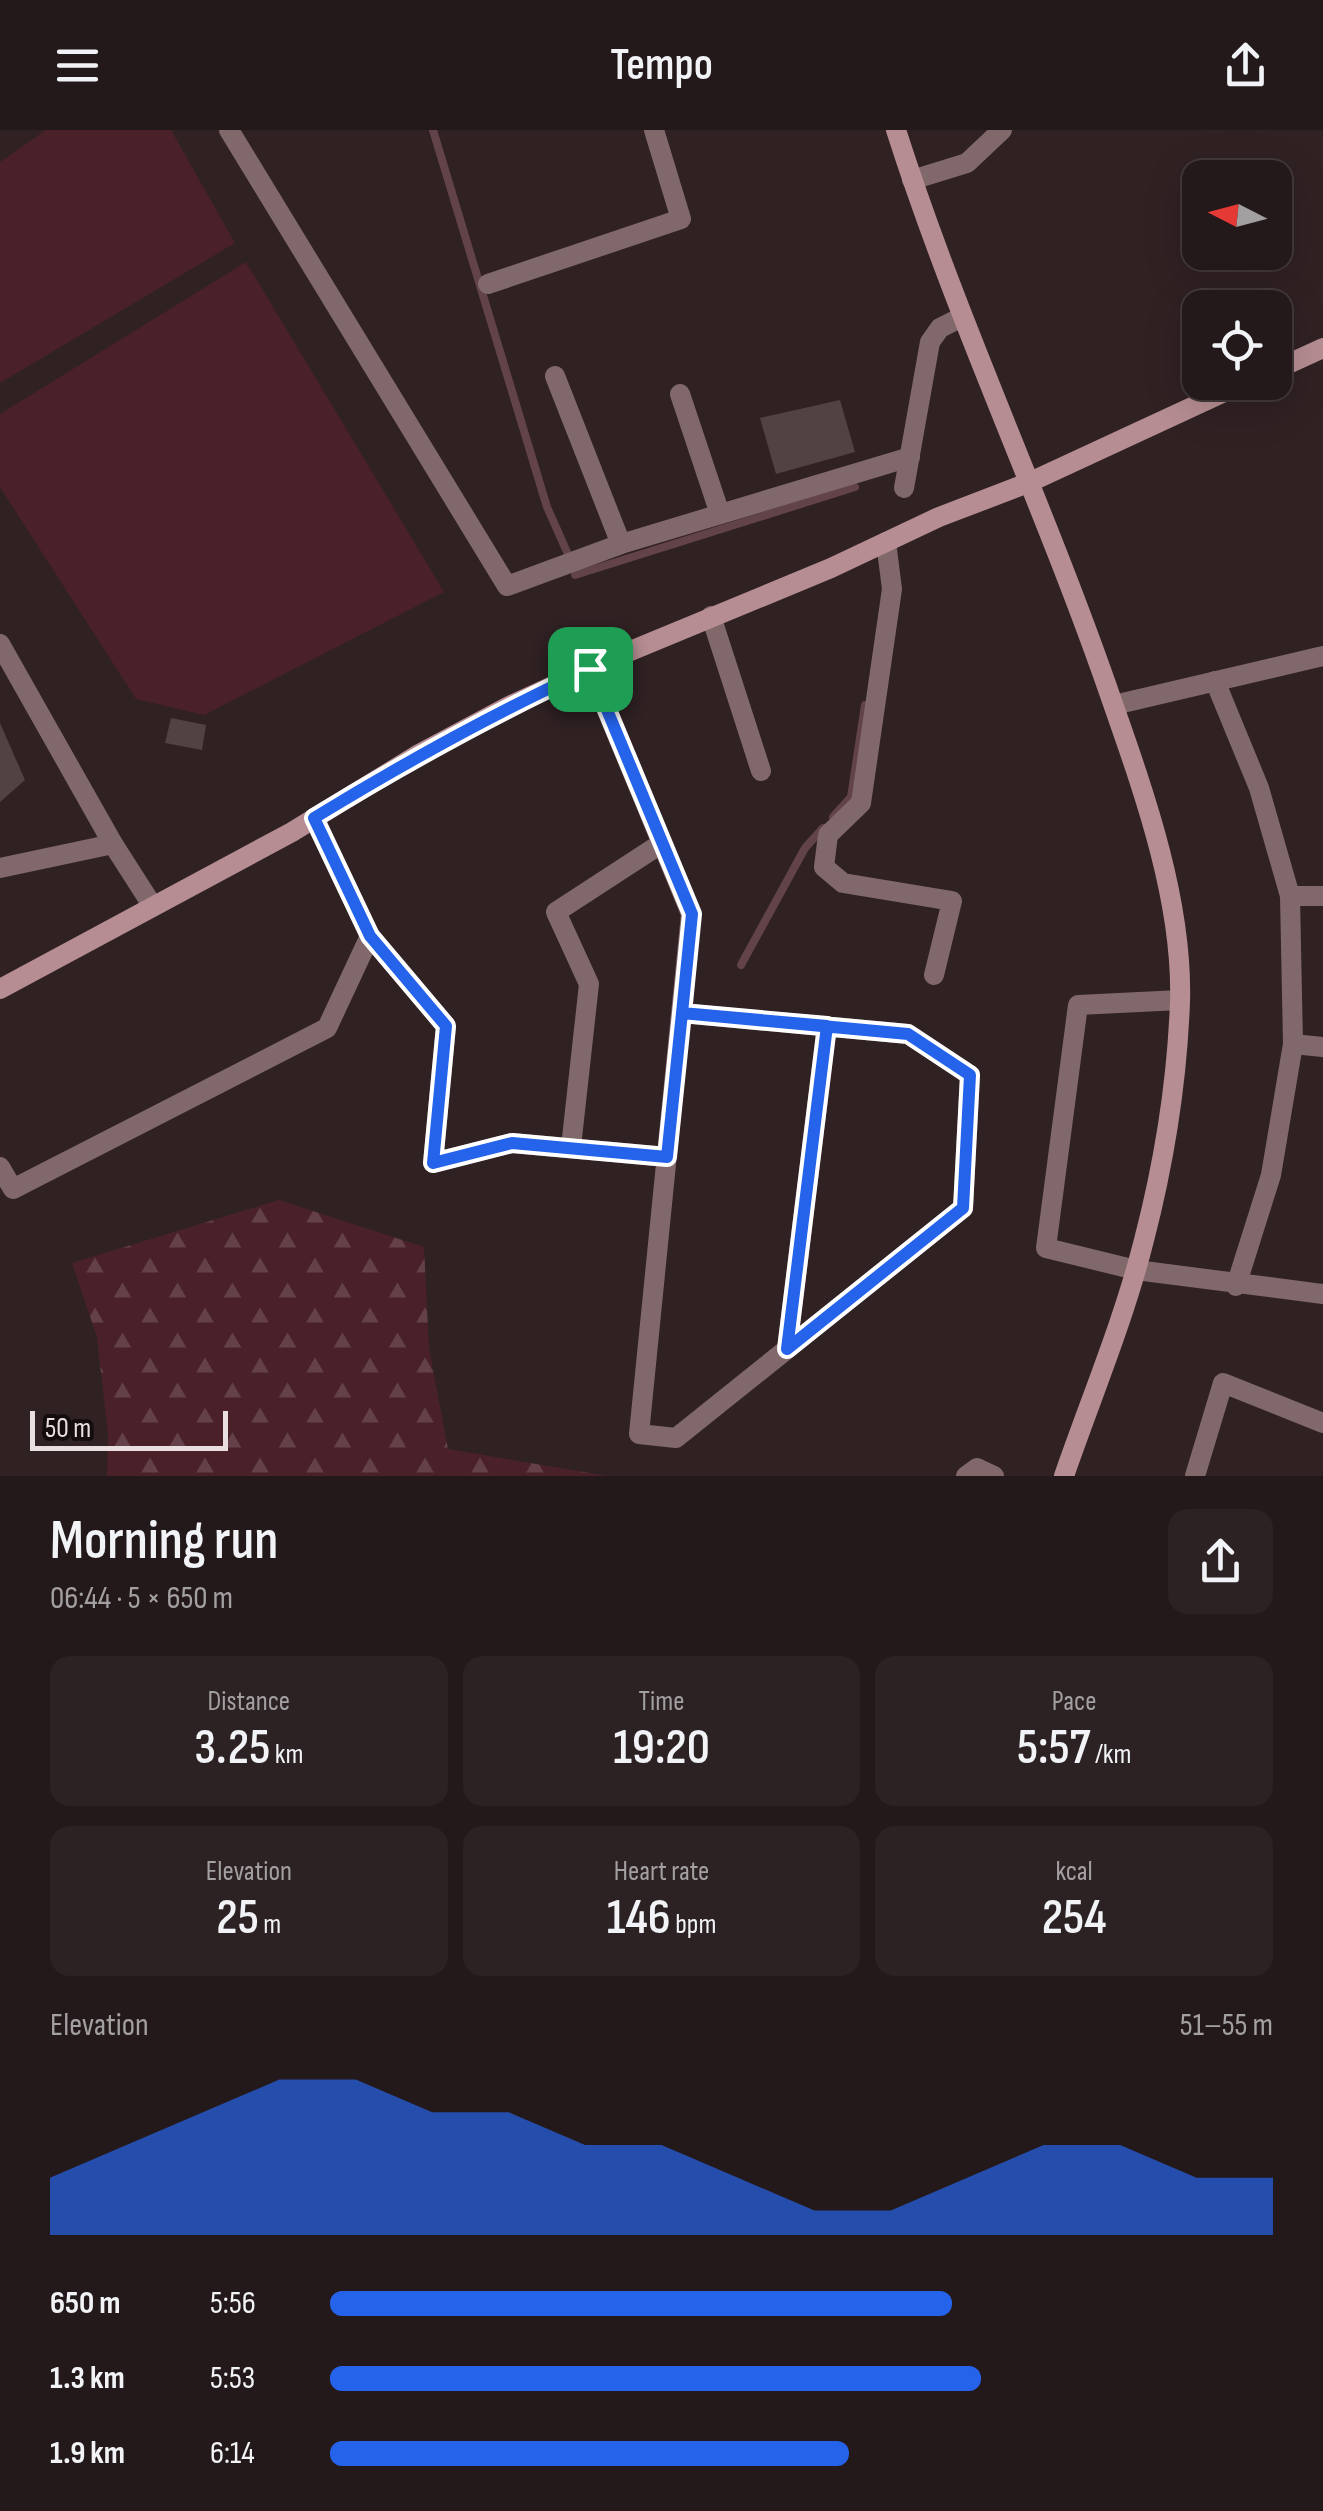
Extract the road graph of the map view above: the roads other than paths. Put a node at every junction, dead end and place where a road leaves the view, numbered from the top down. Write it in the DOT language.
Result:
graph roads {
  1 [pos="229,130"];
  2 [pos="654,130"];
  3 [pos="896,130"];
  4 [pos="1002,130"];
  5 [pos="912,180"];
  6 [pos="488,284"];
  7 [pos="962,317"];
  8 [pos="1323,348"];
  9 [pos="1292,362"];
  10 [pos="555,376"];
  11 [pos="680,394"];
  12 [pos="1207,400"];
  13 [pos="910,457"];
  14 [pos="1028,483"];
  15 [pos="904,488"];
  16 [pos="720,514"];
  17 [pos="886,542"];
  18 [pos="620,544"];
  19 [pos="711,616"];
  20 [pos="0,644"];
  21 [pos="1323,656"];
  22 [pos="590,669"];
  23 [pos="1214,681"];
  24 [pos="1114,705"];
  25 [pos="761,771"];
  26 [pos="314,818"];
  27 [pos="662,843"];
  28 [pos="113,844"];
  29 [pos="0,868"];
  30 [pos="1290,896"];
  31 [pos="1323,896"];
  32 [pos="152,906"];
  33 [pos="370,936"];
  34 [pos="934,975"];
  35 [pos="0,989"];
  36 [pos="1180,1000"];
  37 [pos="682,1013"];
  38 [pos="827,1026"];
  39 [pos="1293,1044"];
  40 [pos="1323,1047"];
  41 [pos="571,1147"];
  42 [pos="667,1157"];
  43 [pos="0,1167"];
  44 [pos="1136,1270"];
  45 [pos="1236,1286"];
  46 [pos="1323,1294"];
  47 [pos="787,1349"];
  48 [pos="1323,1423"];
  49 [pos="966,1476"];
  50 [pos="994,1476"];
  51 [pos="1064,1476"];
  52 [pos="1195,1476"];
  1 -- 18 [label="street"];
  2 -- 6 [label="street"];
  3 -- 5 [label="street"];
  4 -- 5 [label="street"];
  5 -- 7 [label="street"];
  7 -- 13 [label="street"];
  7 -- 14 [label="street"];
  8 -- 9 [label="street"];
  10 -- 18 [label="street"];
  11 -- 16 [label="street"];
  12 -- 14 [label="street"];
  13 -- 15 [label="street"];
  13 -- 16 [label="street"];
  14 -- 17 [label="street"];
  14 -- 24 [label="street"];
  16 -- 18 [label="street"];
  17 -- 19 [label="street"];
  17 -- 34 [label="street"];
  19 -- 22 [label="street"];
  19 -- 25 [label="street"];
  20 -- 28 [label="street"];
  21 -- 23 [label="street"];
  22 -- 26 [label="street"];
  22 -- 27 [label="street"];
  23 -- 24 [label="street"];
  23 -- 30 [label="street"];
  24 -- 36 [label="street"];
  26 -- 32 [label="street"];
  26 -- 33 [label="street"];
  27 -- 37 [label="street"];
  27 -- 41 [label="street"];
  28 -- 29 [label="street"];
  28 -- 32 [label="street"];
  30 -- 31 [label="street"];
  30 -- 39 [label="street"];
  32 -- 35 [label="street"];
  33 -- 41 [label="street"];
  33 -- 43 [label="street"];
  36 -- 44 [label="street"];
  36 -- 44 [label="street"];
  37 -- 38 [label="street"];
  37 -- 42 [label="street"];
  38 -- 47 [label="street"];
  38 -- 47 [label="street"];
  39 -- 40 [label="street"];
  39 -- 45 [label="street"];
  41 -- 42 [label="street"];
  42 -- 47 [label="street"];
  44 -- 45 [label="street"];
  44 -- 51 [label="street"];
  45 -- 46 [label="street"];
  48 -- 52 [label="street"];
  49 -- 50 [label="street"];
}
